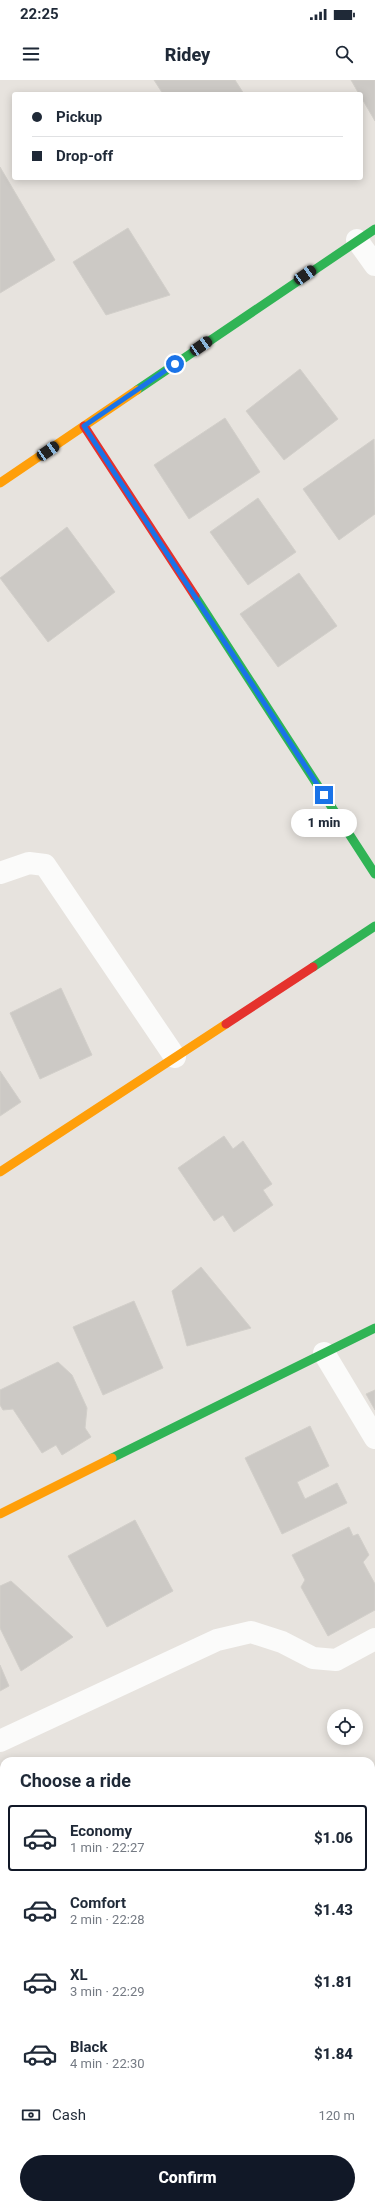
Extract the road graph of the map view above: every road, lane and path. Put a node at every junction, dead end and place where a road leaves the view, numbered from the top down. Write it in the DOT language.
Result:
graph roads {
  1 [pos="366,234"];
  2 [pos="375,265"];
  3 [pos="84,426"];
  4 [pos="0,483"];
  5 [pos="0,873"];
  6 [pos="375,874"];
  7 [pos="375,926"];
  8 [pos="175,1058"];
  9 [pos="0,1172"];
  10 [pos="375,1328"];
  11 [pos="324,1353"];
  12 [pos="375,1438"];
  13 [pos="0,1514"];
  14 [pos="372,1646"];
  15 [pos="0,1741"];
  1 -- 2 [label="street"];
  1 -- 3 [label="street"];
  3 -- 4 [label="street"];
  3 -- 6 [label="street"];
  5 -- 8 [label="street"];
  7 -- 8 [label="street"];
  8 -- 9 [label="street"];
  10 -- 11 [label="street"];
  11 -- 12 [label="street"];
  11 -- 13 [label="street"];
  14 -- 15 [label="street"];
}
